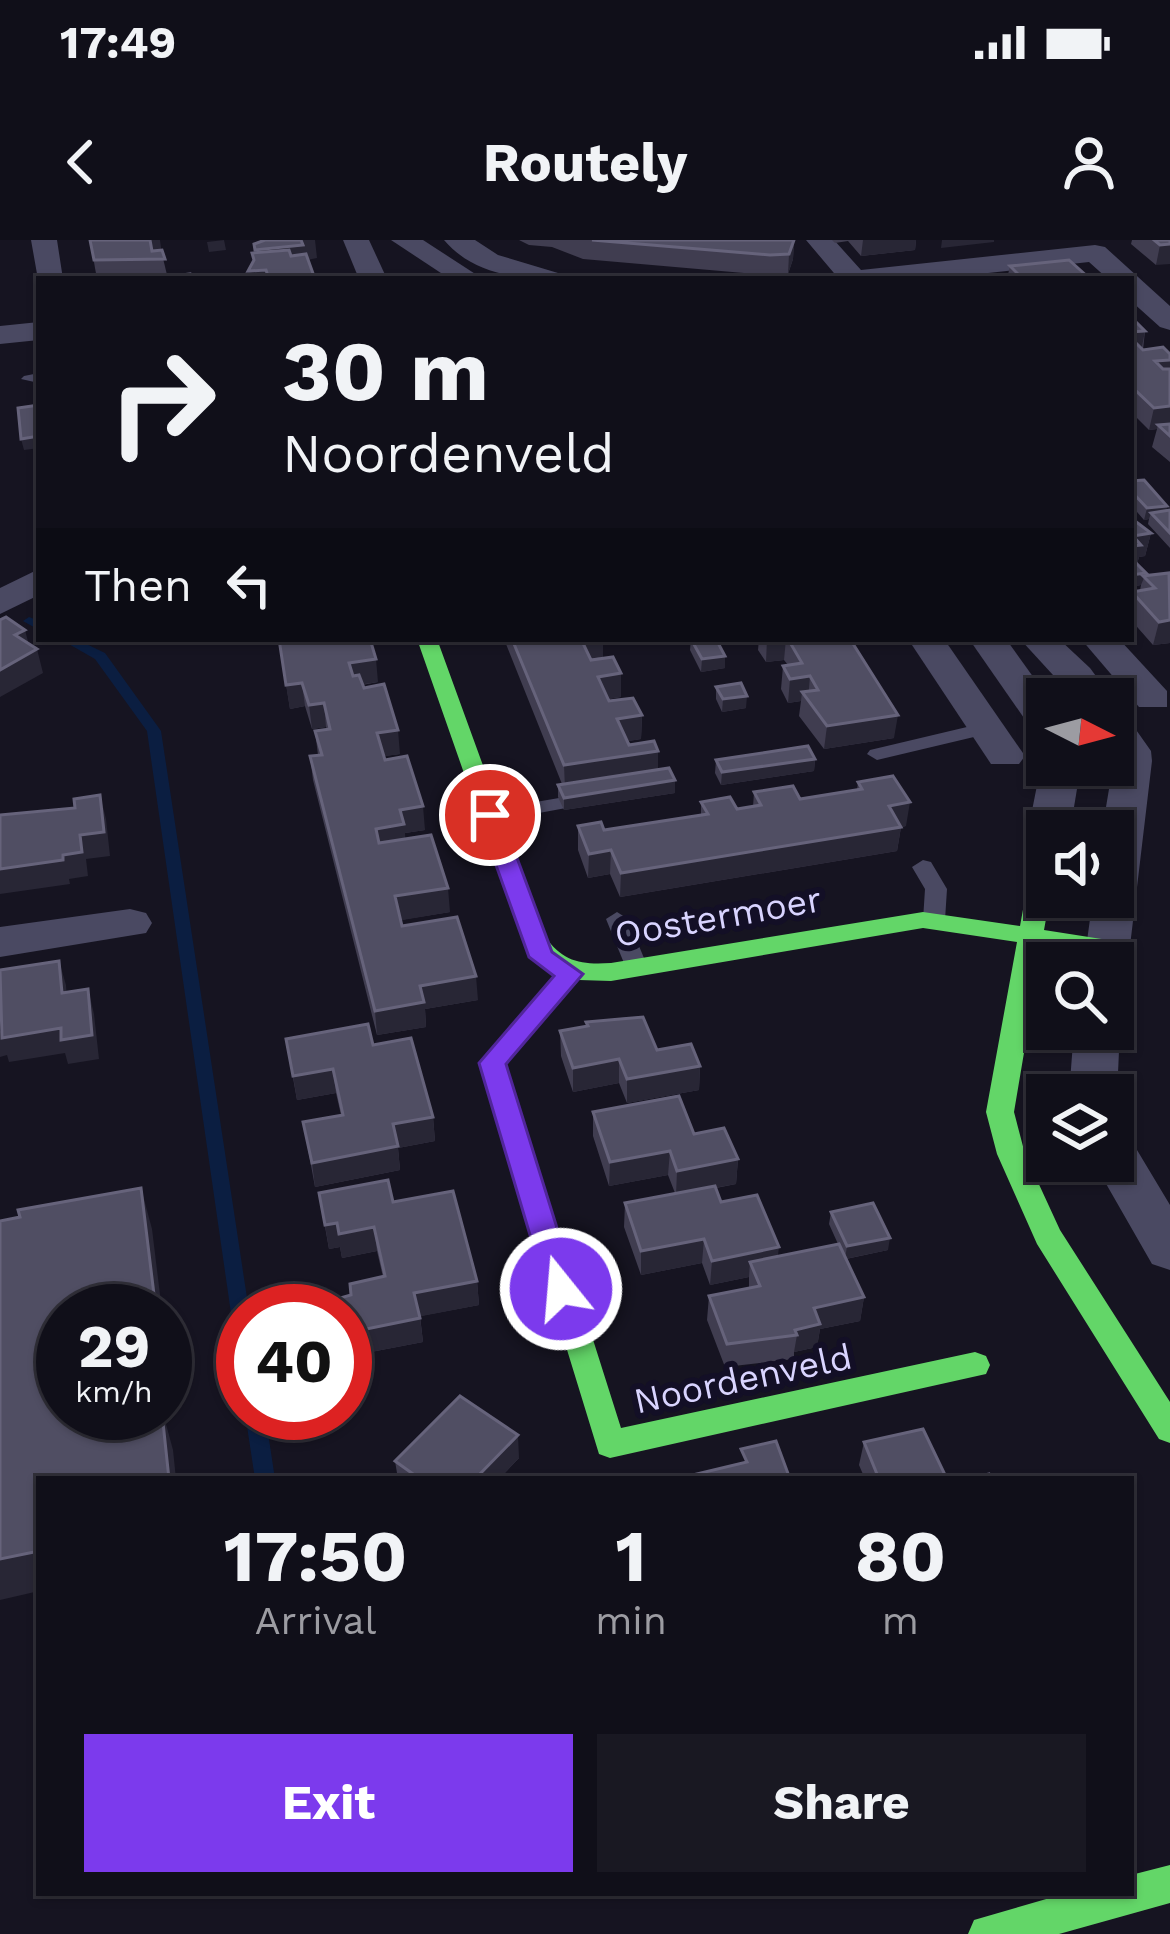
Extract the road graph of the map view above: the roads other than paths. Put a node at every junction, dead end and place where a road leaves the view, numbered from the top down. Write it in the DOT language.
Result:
graph roads {
  1 [pos="44,240"];
  2 [pos="356,240"];
  3 [pos="457,240"];
  4 [pos="819,240"];
  5 [pos="405,241"];
  6 [pos="504,274"];
  7 [pos="49,276"];
  8 [pos="372,276"];
  9 [pos="413,276"];
  10 [pos="465,276"];
  11 [pos="853,276"];
  12 [pos="884,276"];
  13 [pos="1121,276"];
  14 [pos="1134,289"];
  15 [pos="1170,321"];
  16 [pos="36,331"];
  17 [pos="0,335"];
  18 [pos="36,582"];
  19 [pos="0,603"];
  20 [pos="428,642"];
  21 [pos="928,642"];
  22 [pos="989,642"];
  23 [pos="1041,642"];
  24 [pos="1102,642"];
  25 [pos="1078,678"];
  26 [pos="1026,693"];
  27 [pos="1162,697"];
  28 [pos="1026,729"];
  29 [pos="996,742"];
  30 [pos="877,754"];
  31 [pos="1129,786"];
  32 [pos="559,804"];
  33 [pos="490,815"];
  34 [pos="923,868"];
  35 [pos="113,914"];
  36 [pos="1034,918"];
  37 [pos="617,919"];
  38 [pos="934,920"];
  39 [pos="1031,935"];
  40 [pos="0,942"];
  41 [pos="1056,942"];
  42 [pos="1109,942"];
  43 [pos="637,968"];
  44 [pos="570,974"];
  45 [pos="1130,1182"];
  46 [pos="1170,1250"];
  47 [pos="976,1365"];
  48 [pos="1170,1430"];
  49 [pos="1170,1884"];
  50 [pos="1134,1894"];
  51 [pos="1126,1896"];
  52 [pos="988,1934"];
  1 -- 7 [label="street"];
  2 -- 8 [label="street"];
  3 -- 6 [label="street"];
  4 -- 11 [label="street"];
  5 -- 9 [label="street"];
  5 -- 10 [label="street"];
  12 -- 13 [label="street"];
  14 -- 15 [label="street"];
  16 -- 17 [label="street"];
  18 -- 19 [label="street"];
  20 -- 33 [label="street, Oostermoer"];
  21 -- 29 [label="street"];
  22 -- 26 [label="street"];
  23 -- 25 [label="street"];
  24 -- 27 [label="street"];
  28 -- 29 [label="street"];
  29 -- 30 [label="lane"];
  31 -- 42 [label="street"];
  32 -- 33 [label="lane"];
  33 -- 44 [label="street, Oostermoer"];
  34 -- 38 [label="lane"];
  35 -- 40 [label="street"];
  36 -- 39 [label="street"];
  37 -- 43 [label="lane"];
  38 -- 39 [label="street, Oostermoer"];
  38 -- 43 [label="street, Oostermoer"];
  39 -- 41 [label="street, Oostermoer"];
  39 -- 48 [label="street"];
  43 -- 44 [label="street, Oostermoer"];
  44 -- 47 [label="street, Noordenveld"];
  45 -- 46 [label="street"];
  49 -- 50 [label="street"];
  51 -- 52 [label="street"];
}
